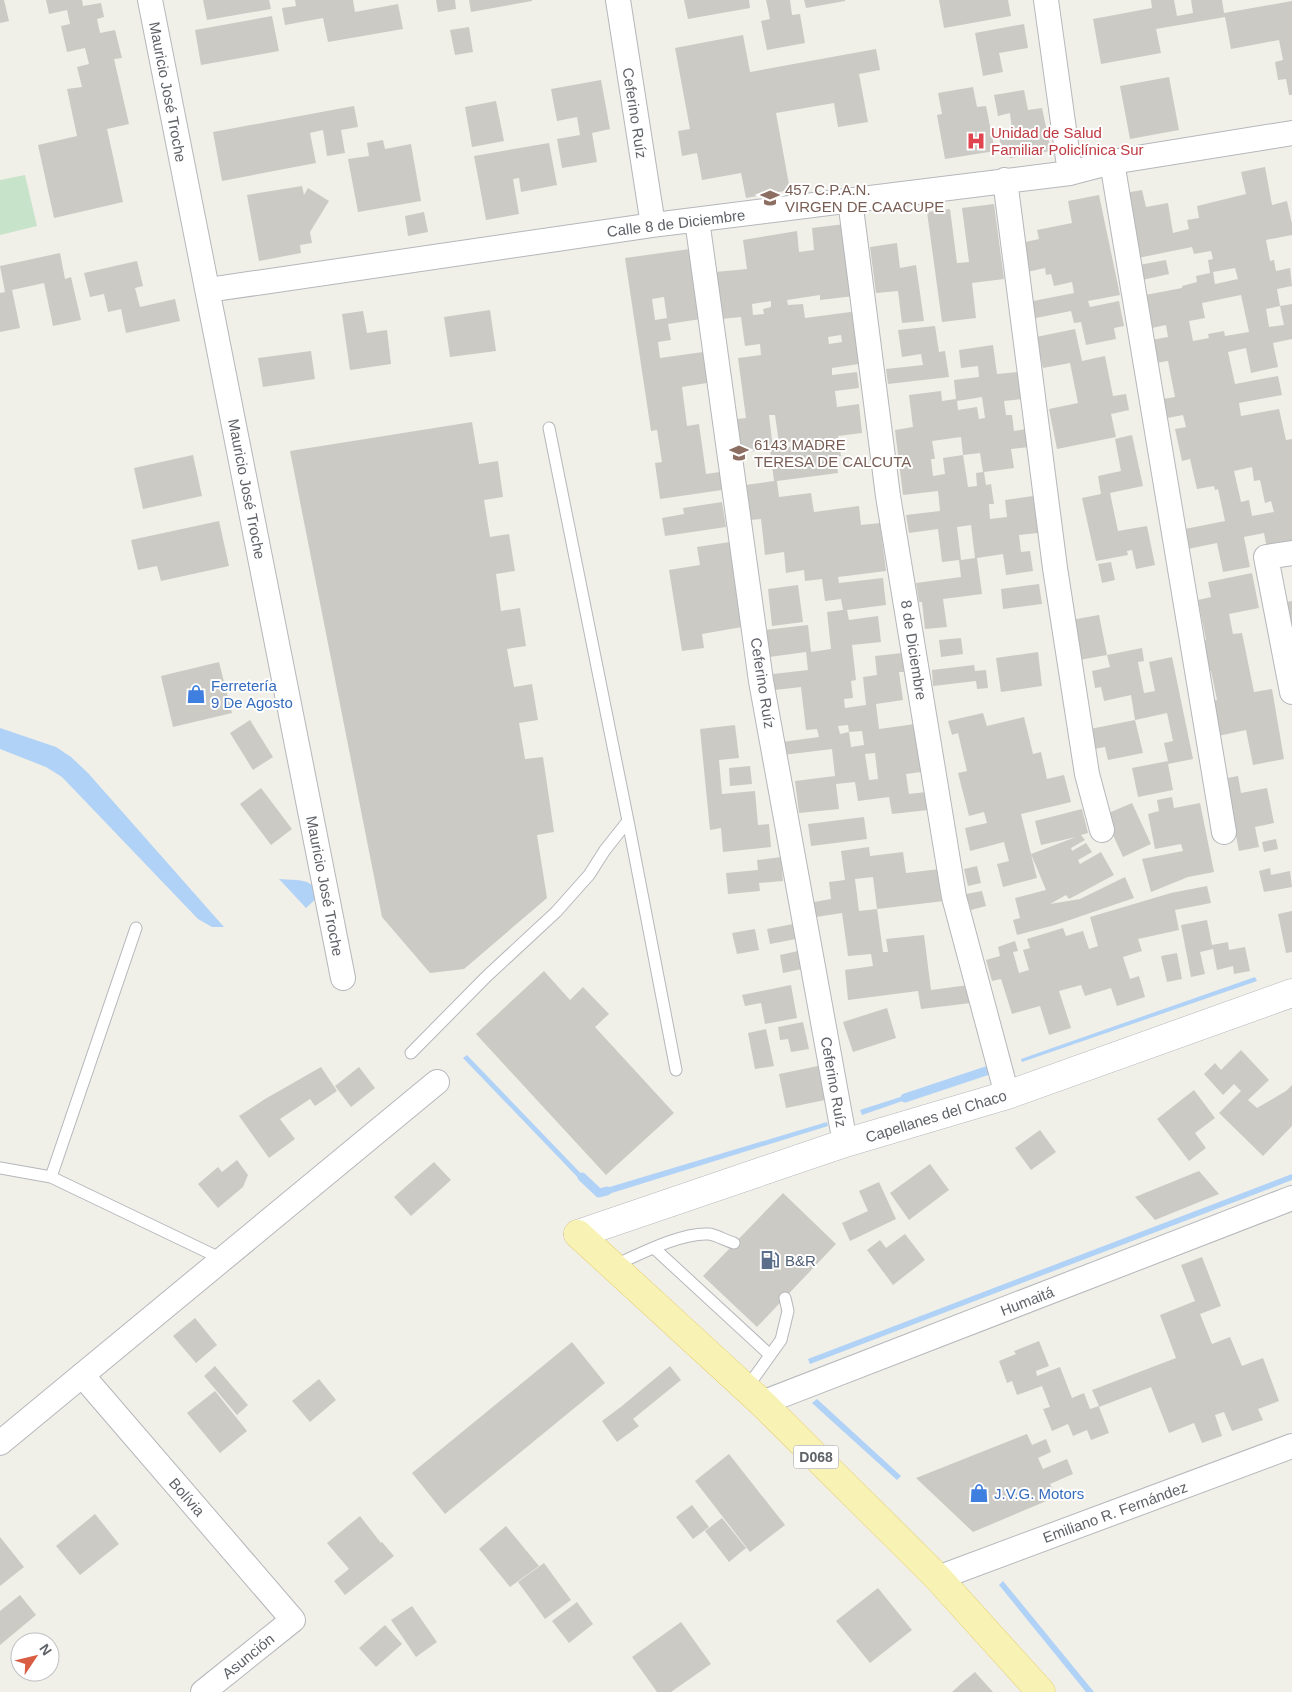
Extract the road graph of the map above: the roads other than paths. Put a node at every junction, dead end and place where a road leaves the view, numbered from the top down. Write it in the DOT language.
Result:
graph roads {
  1 [pos="150,0"];
  2 [pos="618,0"];
  3 [pos="1046,0"];
  4 [pos="1292,133"];
  5 [pos="1112,162"];
  6 [pos="1070,173"];
  7 [pos="1005,180"];
  8 [pos="850,200"];
  9 [pos="697,220"];
  10 [pos="653,225"];
  11 [pos="208,290"];
  12 [pos="549,428"];
  13 [pos="1292,553"];
  14 [pos="1292,692"];
  15 [pos="628,821"];
  16 [pos="1102,830"];
  17 [pos="1224,832"];
  18 [pos="136,928"];
  19 [pos="343,978"];
  20 [pos="1292,992"];
  21 [pos="411,1053"];
  22 [pos="676,1070"];
  23 [pos="437,1082"];
  24 [pos="1007,1095"];
  25 [pos="845,1143"];
  26 [pos="0,1168"];
  27 [pos="51,1177"];
  28 [pos="1292,1198"];
  29 [pos="578,1234"];
  30 [pos="734,1244"];
  31 [pos="654,1248"];
  32 [pos="222,1259"];
  33 [pos="612,1266"];
  34 [pos="785,1298"];
  35 [pos="770,1355"];
  36 [pos="82,1375"];
  37 [pos="754,1396"];
  38 [pos="0,1443"];
  39 [pos="1292,1446"];
  40 [pos="938,1578"];
  41 [pos="293,1620"];
  42 [pos="203,1692"];
  43 [pos="1041,1692"];
  1 -- 11 [label="street, Mauricio José Troche"];
  2 -- 10 [label="street, Ceferino Ruíz"];
  3 -- 6 [label="street"];
  4 -- 5 [label="street, Calle 8 de Diciembre"];
  5 -- 6 [label="street, Calle 8 de Diciembre"];
  5 -- 17 [label="street"];
  6 -- 7 [label="street, Calle 8 de Diciembre"];
  7 -- 8 [label="street, Calle 8 de Diciembre"];
  7 -- 16 [label="street"];
  8 -- 9 [label="street, Calle 8 de Diciembre"];
  8 -- 24 [label="street, 8 de Diciembre"];
  9 -- 10 [label="street, Calle 8 de Diciembre"];
  9 -- 25 [label="street, Ceferino Ruíz"];
  10 -- 11 [label="street, Calle 8 de Diciembre"];
  11 -- 19 [label="street, Mauricio José Troche"];
  12 -- 15 [label="lane"];
  13 -- 14 [label="street"];
  15 -- 21 [label="lane"];
  15 -- 22 [label="lane"];
  18 -- 27 [label="lane"];
  20 -- 24 [label="street, Capellanes del Chaco"];
  23 -- 32 [label="street"];
  24 -- 25 [label="street, Capellanes del Chaco"];
  25 -- 29 [label="street, Capellanes del Chaco"];
  26 -- 27 [label="lane"];
  27 -- 32 [label="lane"];
  28 -- 37 [label="street, Humaitá"];
  29 -- 33 [label="main road, D068"];
  30 -- 31 [label="lane"];
  31 -- 33 [label="lane"];
  31 -- 35 [label="lane"];
  32 -- 36 [label="street"];
  33 -- 37 [label="main road, D068"];
  34 -- 35 [label="lane"];
  35 -- 37 [label="lane"];
  36 -- 38 [label="street"];
  36 -- 41 [label="street, Bolívia"];
  37 -- 40 [label="main road, D068"];
  39 -- 40 [label="street, Emiliano R. Fernández"];
  40 -- 43 [label="main road, D068"];
  41 -- 42 [label="street, Asunción"];
}
